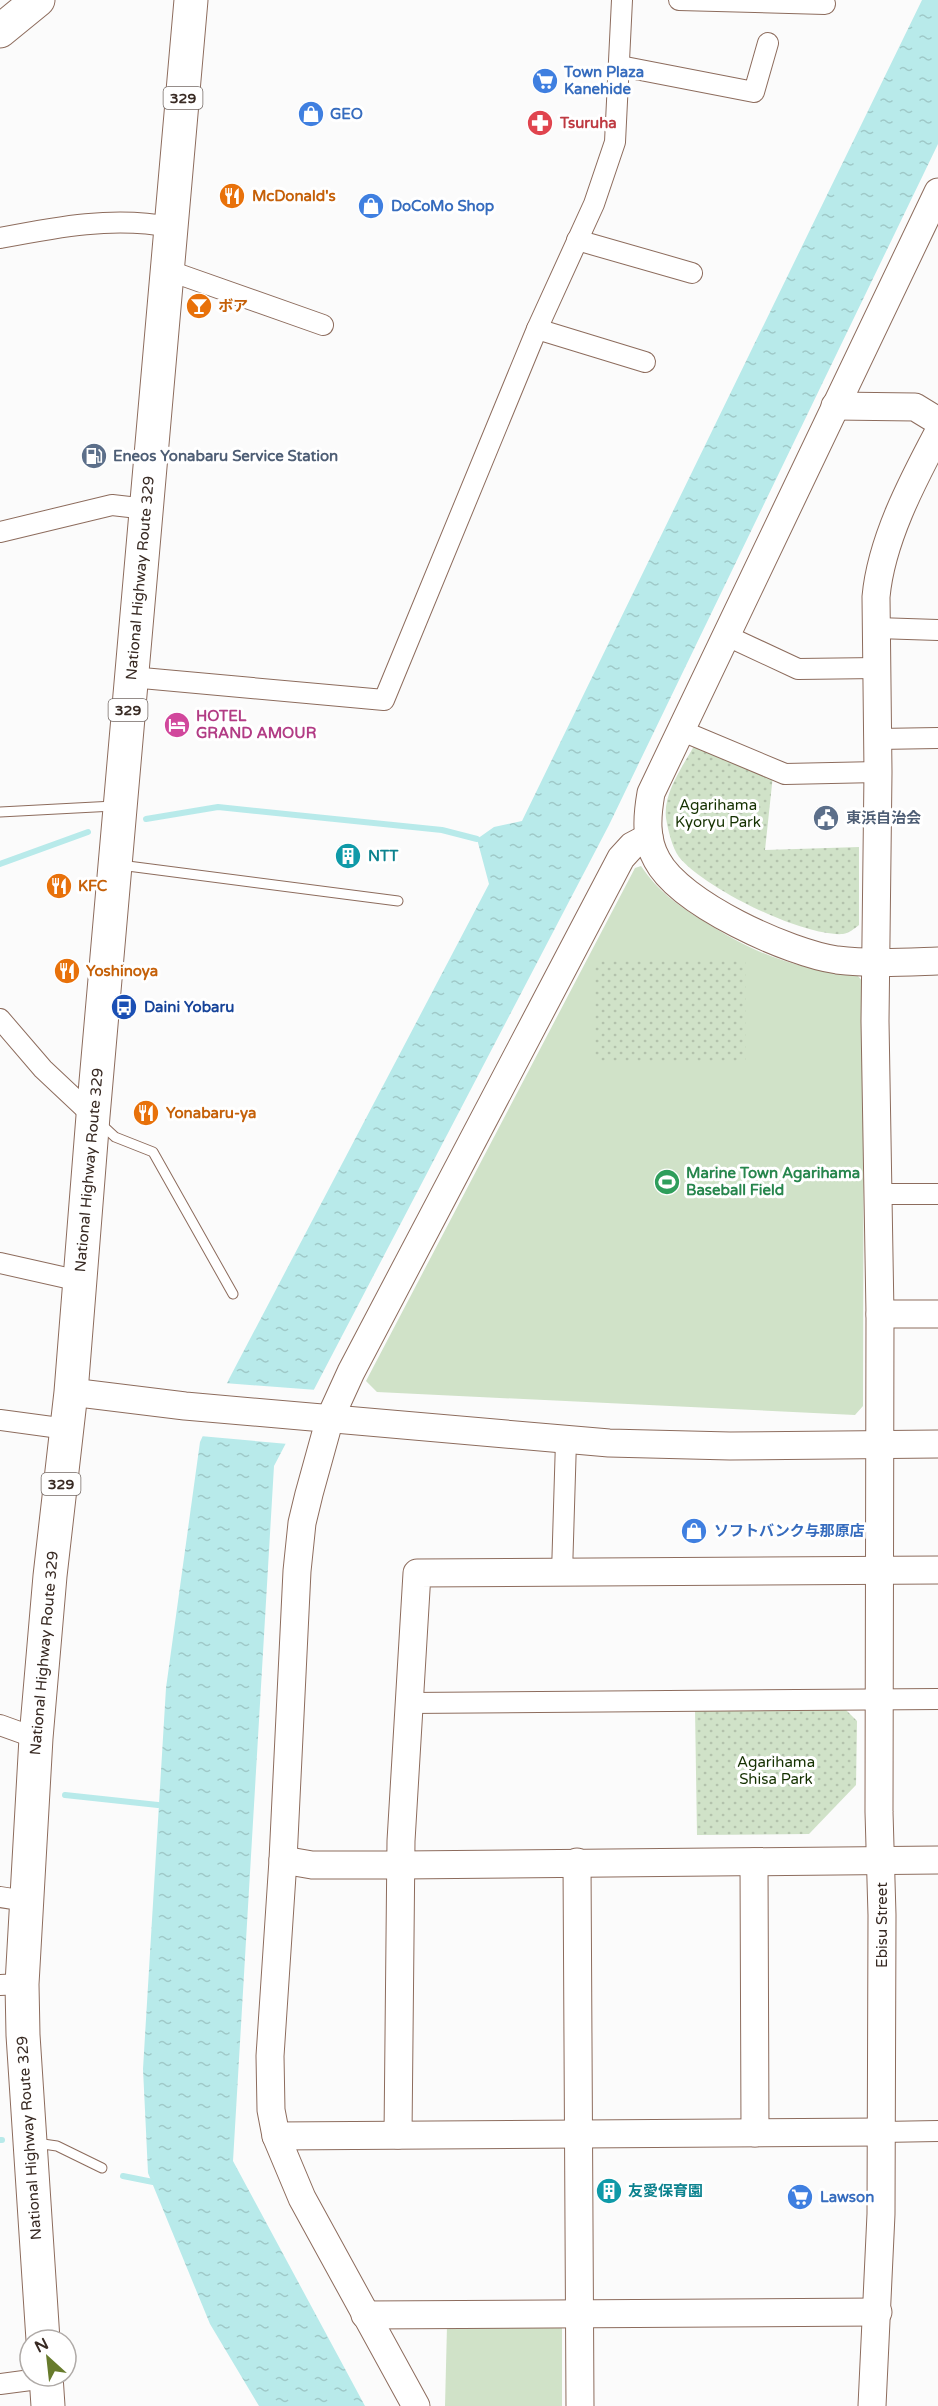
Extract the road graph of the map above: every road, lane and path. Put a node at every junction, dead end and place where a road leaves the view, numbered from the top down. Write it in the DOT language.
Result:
graph roads {
  1 [pos="38,0"];
  2 [pos="191,0"];
  3 [pos="622,0"];
  4 [pos="679,0"];
  5 [pos="825,4"];
  6 [pos="0,31"];
  7 [pos="768,43"];
  8 [pos="620,66"];
  9 [pos="938,192"];
  10 [pos="171,227"];
  11 [pos="0,238"];
  12 [pos="577,240"];
  13 [pos="167,270"];
  14 [pos="692,273"];
  15 [pos="323,325"];
  16 [pos="537,329"];
  17 [pos="645,362"];
  18 [pos="835,406"];
  19 [pos="938,421"];
  20 [pos="938,433"];
  21 [pos="147,509"];
  22 [pos="0,532"];
  23 [pos="877,628"];
  24 [pos="938,630"];
  25 [pos="725,635"];
  26 [pos="877,668"];
  27 [pos="131,677"];
  28 [pos="680,730"];
  29 [pos="938,738"];
  30 [pos="878,739"];
  31 [pos="878,772"];
  32 [pos="120,806"];
  33 [pos="0,812"];
  34 [pos="648,837"];
  35 [pos="114,864"];
  36 [pos="398,901"];
  37 [pos="876,962"];
  38 [pos="938,962"];
  39 [pos="0,1019"];
  40 [pos="93,1116"];
  41 [pos="877,1194"];
  42 [pos="938,1194"];
  43 [pos="0,1263"];
  44 [pos="80,1281"];
  45 [pos="233,1294"];
  46 [pos="880,1314"];
  47 [pos="938,1314"];
  48 [pos="71,1392"];
  49 [pos="330,1418"];
  50 [pos="0,1420"];
  51 [pos="67,1429"];
  52 [pos="566,1441"];
  53 [pos="879,1444"];
  54 [pos="938,1444"];
  55 [pos="938,1570"];
  56 [pos="879,1571"];
  57 [pos="562,1573"];
  58 [pos="879,1699"];
  59 [pos="938,1699"];
  60 [pos="410,1703"];
  61 [pos="0,1725"];
  62 [pos="36,1738"];
  63 [pos="283,1860"];
  64 [pos="881,1860"];
  65 [pos="938,1860"];
  66 [pos="577,1862"];
  67 [pos="754,1862"];
  68 [pos="401,1865"];
  69 [pos="13,1899"];
  70 [pos="11,1985"];
  71 [pos="938,2131"];
  72 [pos="880,2132"];
  73 [pos="755,2133"];
  74 [pos="579,2134"];
  75 [pos="398,2135"];
  76 [pos="276,2136"];
  77 [pos="28,2142"];
  78 [pos="102,2168"];
  79 [pos="878,2312"];
  80 [pos="579,2314"];
  81 [pos="364,2315"];
  82 [pos="42,2328"];
  83 [pos="0,2384"];
  84 [pos="18,2385"];
  85 [pos="416,2406"];
  86 [pos="580,2406"];
  87 [pos="872,2406"];
  1 -- 6 [label="highway"];
  2 -- 10 [label="highway, National Highway Route 329 / 329"];
  3 -- 8 [label="street"];
  4 -- 5 [label="street"];
  7 -- 8 [label="street"];
  8 -- 12 [label="street"];
  9 -- 18 [label="street"];
  10 -- 11 [label="street"];
  10 -- 13 [label="highway, National Highway Route 329 / 329"];
  12 -- 14 [label="street"];
  12 -- 16 [label="street"];
  13 -- 15 [label="street"];
  13 -- 21 [label="highway, National Highway Route 329 / 329"];
  16 -- 17 [label="street"];
  16 -- 27 [label="street"];
  18 -- 19 [label="street"];
  18 -- 25 [label="street"];
  20 -- 23 [label="street, Ebisu Street"];
  21 -- 22 [label="street"];
  21 -- 27 [label="highway, National Highway Route 329 / 329"];
  23 -- 24 [label="street"];
  23 -- 26 [label="street, Ebisu Street"];
  25 -- 26 [label="street"];
  25 -- 28 [label="street"];
  26 -- 30 [label="street, Ebisu Street"];
  27 -- 32 [label="highway, National Highway Route 329 / 329"];
  28 -- 31 [label="street"];
  28 -- 34 [label="street"];
  29 -- 30 [label="street"];
  30 -- 31 [label="street, Ebisu Street"];
  31 -- 37 [label="street, Ebisu Street"];
  32 -- 33 [label="lane"];
  32 -- 35 [label="highway, National Highway Route 329 / 329"];
  34 -- 37 [label="street"];
  34 -- 49 [label="street"];
  35 -- 36 [label="lane"];
  35 -- 40 [label="highway, National Highway Route 329 / 329"];
  37 -- 38 [label="street"];
  37 -- 41 [label="street, Ebisu Street"];
  39 -- 40 [label="street"];
  40 -- 44 [label="highway, National Highway Route 329 / 329"];
  40 -- 45 [label="lane"];
  41 -- 42 [label="street"];
  41 -- 46 [label="street, Ebisu Street"];
  43 -- 44 [label="street"];
  44 -- 48 [label="highway, National Highway Route 329 / 329"];
  46 -- 47 [label="street"];
  46 -- 53 [label="street, Ebisu Street"];
  48 -- 49 [label="street"];
  48 -- 51 [label="highway, National Highway Route 329 / 329"];
  49 -- 52 [label="street"];
  49 -- 63 [label="street"];
  50 -- 51 [label="street"];
  51 -- 62 [label="highway, National Highway Route 329 / 329"];
  52 -- 53 [label="street"];
  52 -- 57 [label="street"];
  53 -- 54 [label="street"];
  53 -- 56 [label="street, Ebisu Street"];
  55 -- 56 [label="street"];
  56 -- 57 [label="street"];
  56 -- 58 [label="street, Ebisu Street"];
  57 -- 60 [label="street"];
  58 -- 59 [label="street"];
  58 -- 60 [label="street"];
  58 -- 64 [label="street, Ebisu Street"];
  60 -- 68 [label="street"];
  61 -- 62 [label="street"];
  62 -- 69 [label="highway, National Highway Route 329 / 329"];
  63 -- 68 [label="street"];
  63 -- 76 [label="street"];
  64 -- 65 [label="street"];
  64 -- 67 [label="street"];
  64 -- 72 [label="street, Ebisu Street"];
  66 -- 67 [label="street"];
  66 -- 68 [label="street"];
  66 -- 74 [label="street"];
  67 -- 73 [label="street"];
  68 -- 75 [label="street"];
  69 -- 70 [label="highway, National Highway Route 329 / 329"];
  70 -- 77 [label="highway, National Highway Route 329 / 329"];
  71 -- 72 [label="street"];
  72 -- 73 [label="street"];
  72 -- 79 [label="street, Ebisu Street"];
  73 -- 74 [label="street"];
  74 -- 75 [label="street"];
  74 -- 80 [label="street"];
  75 -- 76 [label="street"];
  76 -- 81 [label="street"];
  77 -- 78 [label="lane"];
  77 -- 82 [label="highway, National Highway Route 329 / 329"];
  79 -- 80 [label="street"];
  79 -- 87 [label="street, Ebisu Street"];
  80 -- 81 [label="street"];
  80 -- 86 [label="street"];
  81 -- 85 [label="street"];
  83 -- 84 [label="street"];
}
